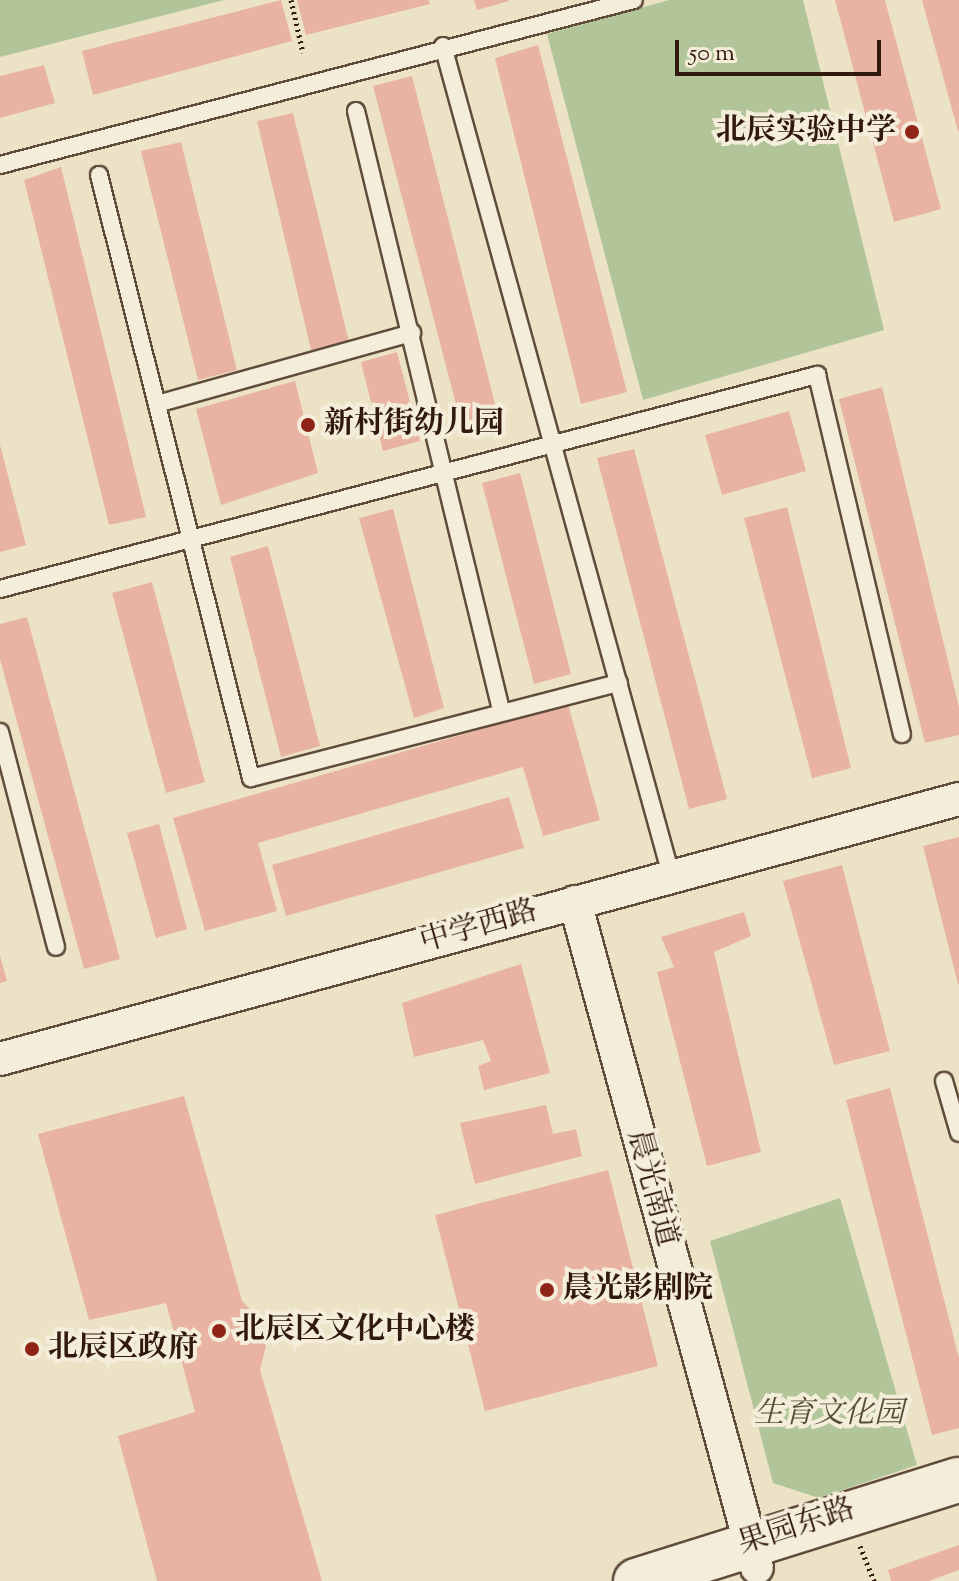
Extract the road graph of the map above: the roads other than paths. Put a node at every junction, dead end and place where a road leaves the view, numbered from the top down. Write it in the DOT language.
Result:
graph roads {
  1 [pos="634,0"];
  2 [pos="443,46"];
  3 [pos="356,111"];
  4 [pos="0,165"];
  5 [pos="99,175"];
  6 [pos="412,333"];
  7 [pos="157,404"];
  8 [pos="549,441"];
  9 [pos="447,468"];
  10 [pos="191,537"];
  11 [pos="0,589"];
  12 [pos="619,683"];
  13 [pos="501,710"];
  14 [pos="0,732"];
  15 [pos="902,734"];
  16 [pos="959,799"];
  17 [pos="671,875"];
  18 [pos="575,902"];
  19 [pos="56,947"];
  20 [pos="0,1059"];
  21 [pos="944,1081"];
  22 [pos="959,1133"];
  23 [pos="959,1480"];
  24 [pos="959,1504"];
  25 [pos="742,1564"];
  26 [pos="636,1581"];
  1 -- 2 [label="lane"];
  2 -- 4 [label="lane"];
  2 -- 8 [label="lane"];
  3 -- 6 [label="lane"];
  5 -- 7 [label="lane"];
  6 -- 7 [label="lane"];
  6 -- 9 [label="lane"];
  7 -- 10 [label="lane"];
  8 -- 9 [label="lane"];
  8 -- 12 [label="lane"];
  8 -- 15 [label="lane"];
  9 -- 10 [label="lane"];
  9 -- 13 [label="lane"];
  10 -- 11 [label="lane"];
  10 -- 13 [label="lane"];
  12 -- 13 [label="lane"];
  12 -- 17 [label="lane"];
  14 -- 19 [label="lane"];
  16 -- 17 [label="street, 中学西路"];
  17 -- 18 [label="street, 中学西路"];
  18 -- 20 [label="street, 中学西路"];
  18 -- 25 [label="street, 晨光南道"];
  21 -- 22 [label="lane"];
  23 -- 25 [label="street, 果园东路"];
  24 -- 25 [label="street, 果园东路"];
  25 -- 26 [label="street, 果园东路"];
}
